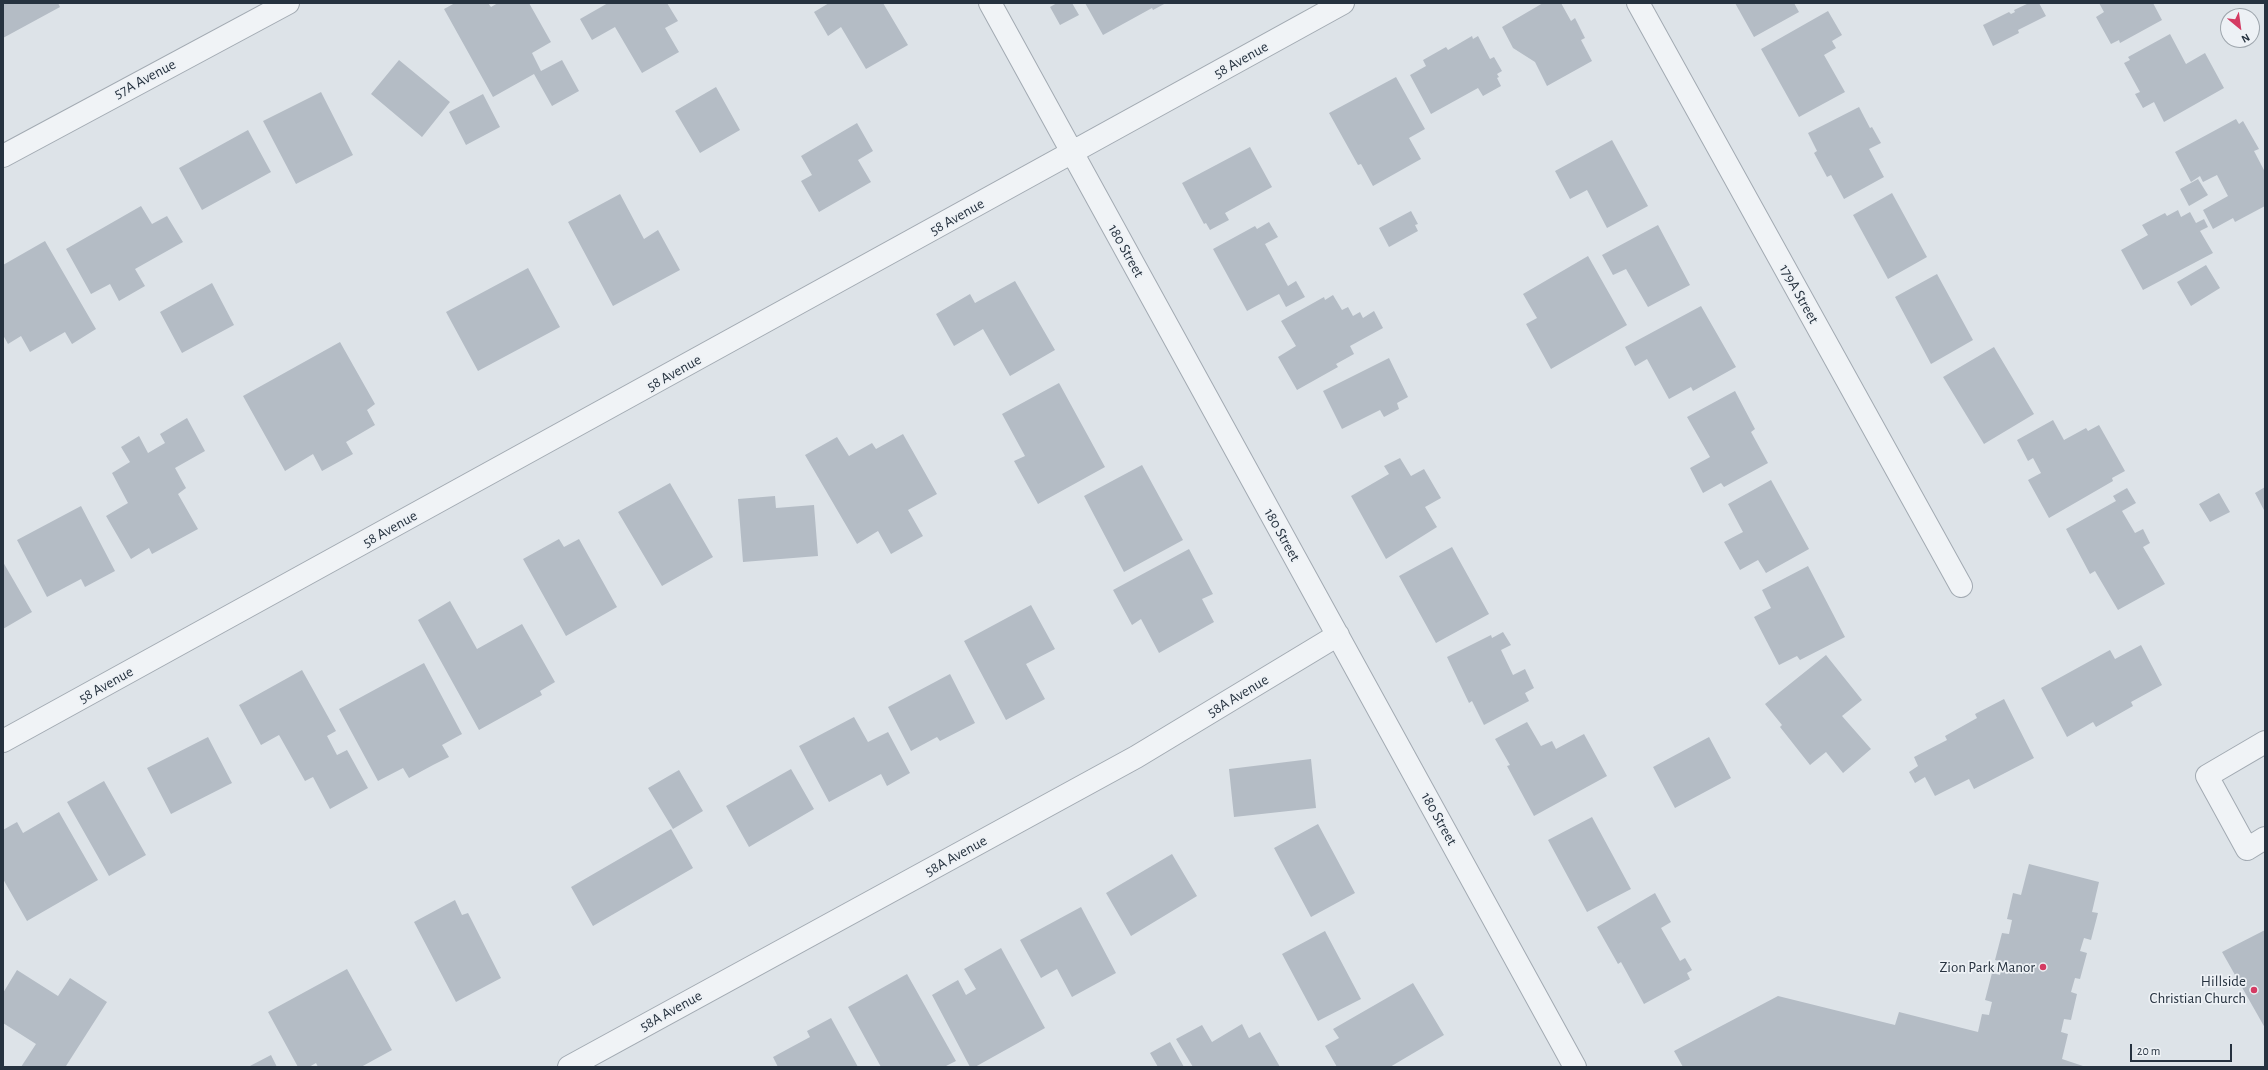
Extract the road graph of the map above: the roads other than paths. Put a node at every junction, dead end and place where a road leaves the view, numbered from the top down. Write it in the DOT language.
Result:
graph roads {
  1 [pos="288,3"];
  2 [pos="990,3"];
  3 [pos="1343,3"];
  4 [pos="1638,3"];
  5 [pos="1072,154"];
  6 [pos="3,156"];
  7 [pos="1961,586"];
  8 [pos="1338,635"];
  9 [pos="3,741"];
  10 [pos="2265,742"];
  11 [pos="2265,838"];
  12 [pos="1566,1064"];
  13 [pos="569,1067"];
  1 -- 6 [label="street, 57A Avenue"];
  2 -- 5 [label="street, 180 Street"];
  3 -- 5 [label="street, 58 Avenue"];
  4 -- 7 [label="street, 179A Street"];
  5 -- 8 [label="street, 180 Street"];
  5 -- 9 [label="street, 58 Avenue"];
  8 -- 12 [label="street, 180 Street"];
  8 -- 13 [label="street, 58A Avenue"];
  10 -- 11 [label="street"];
}
